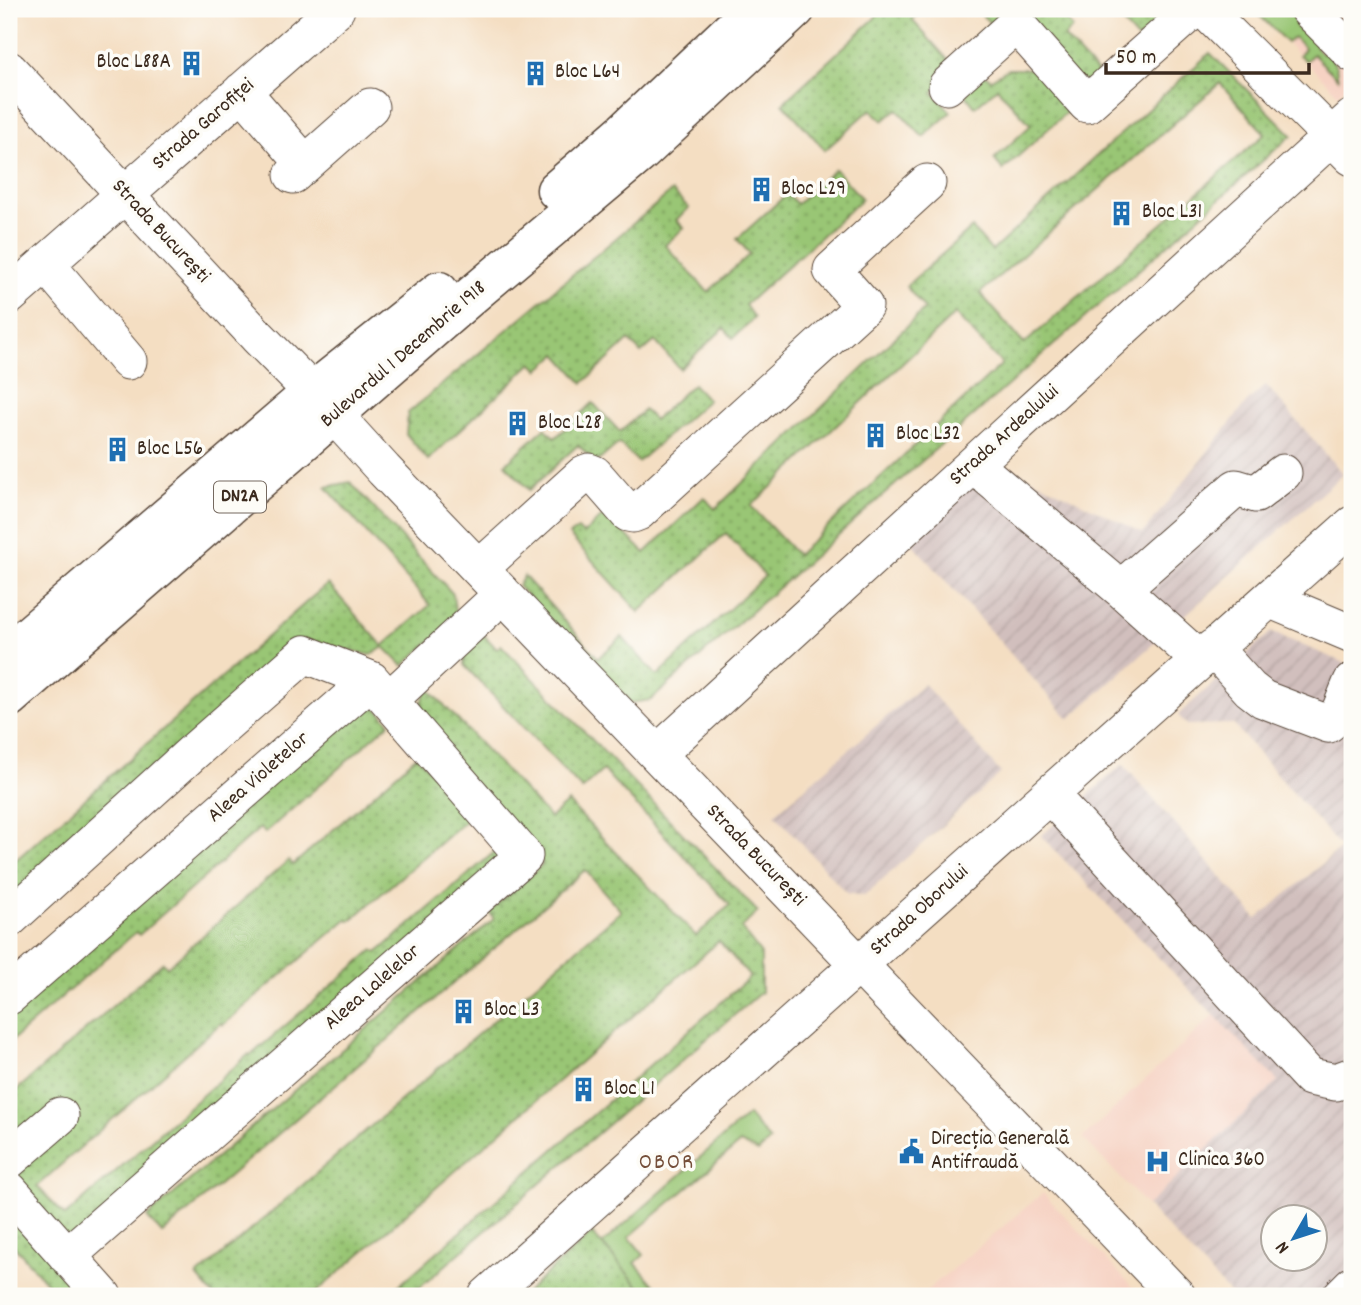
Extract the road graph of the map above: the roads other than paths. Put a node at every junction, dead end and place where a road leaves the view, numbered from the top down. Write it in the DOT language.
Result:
graph roads {
  1 [pos="336,9"];
  2 [pos="753,9"];
  3 [pos="796,9"];
  4 [pos="1194,9"];
  5 [pos="1204,9"];
  6 [pos="1308,9"];
  7 [pos="1352,53"];
  8 [pos="9,70"];
  9 [pos="947,86"];
  10 [pos="242,91"];
  11 [pos="370,107"];
  12 [pos="1345,137"];
  13 [pos="927,183"];
  14 [pos="125,194"];
  15 [pos="46,264"];
  16 [pos="9,296"];
  17 [pos="128,360"];
  18 [pos="323,404"];
  19 [pos="974,465"];
  20 [pos="1283,473"];
  21 [pos="1352,525"];
  22 [pos="491,581"];
  23 [pos="1121,589"];
  24 [pos="1269,599"];
  25 [pos="1352,634"];
  26 [pos="9,652"];
  27 [pos="1207,654"];
  28 [pos="331,664"];
  29 [pos="1352,682"];
  30 [pos="380,690"];
  31 [pos="9,698"];
  32 [pos="343,704"];
  33 [pos="657,754"];
  34 [pos="1050,795"];
  35 [pos="9,919"];
  36 [pos="859,965"];
  37 [pos="9,996"];
  38 [pos="1352,1076"];
  39 [pos="60,1116"];
  40 [pos="9,1160"];
  41 [pos="9,1190"];
  42 [pos="67,1256"];
  43 [pos="1352,1285"];
  44 [pos="103,1296"];
  45 [pos="487,1296"];
  46 [pos="1177,1296"];
  47 [pos="1341,1296"];
  1 -- 10 [label="street, Strada Garofiței"];
  2 -- 18 [label="main road, Bulevardul 1 Decembrie 1918 / DN2A"];
  3 -- 18 [label="main road, Bulevardul 1 Decembrie 1918 / DN2A"];
  4 -- 9 [label="street"];
  5 -- 12 [label="street"];
  6 -- 7 [label="street"];
  8 -- 14 [label="street, Strada București"];
  10 -- 11 [label="street"];
  10 -- 14 [label="street, Strada Garofiței"];
  12 -- 19 [label="street, Strada Ardealului"];
  13 -- 22 [label="street, Aleea Violetelor"];
  14 -- 15 [label="street, Strada Garofiței"];
  14 -- 18 [label="street, Strada București"];
  15 -- 16 [label="street, Strada Garofiței"];
  15 -- 17 [label="street"];
  18 -- 22 [label="street, Strada București"];
  18 -- 26 [label="main road, Bulevardul 1 Decembrie 1918 / DN2A"];
  18 -- 31 [label="main road, Bulevardul 1 Decembrie 1918 / DN2A"];
  19 -- 23 [label="street"];
  19 -- 33 [label="street, Strada Ardealului"];
  20 -- 23 [label="street"];
  21 -- 24 [label="street, Strada Oborului"];
  22 -- 30 [label="street, Aleea Violetelor"];
  22 -- 33 [label="street, Strada București"];
  23 -- 27 [label="street"];
  24 -- 25 [label="street"];
  24 -- 27 [label="street, Strada Oborului"];
  27 -- 29 [label="street"];
  27 -- 34 [label="street, Strada Oborului"];
  28 -- 30 [label="street"];
  28 -- 32 [label="street"];
  28 -- 35 [label="street"];
  30 -- 32 [label="street, Aleea Violetelor"];
  30 -- 42 [label="street, Aleea Lalelelor"];
  32 -- 37 [label="street, Aleea Violetelor"];
  33 -- 36 [label="street, Strada București"];
  34 -- 36 [label="street, Strada Oborului"];
  34 -- 38 [label="street"];
  36 -- 45 [label="street, Strada Oborului"];
  36 -- 46 [label="street, Strada București"];
  39 -- 40 [label="street"];
  41 -- 42 [label="street"];
  42 -- 44 [label="street"];
  43 -- 47 [label="street"];
}
